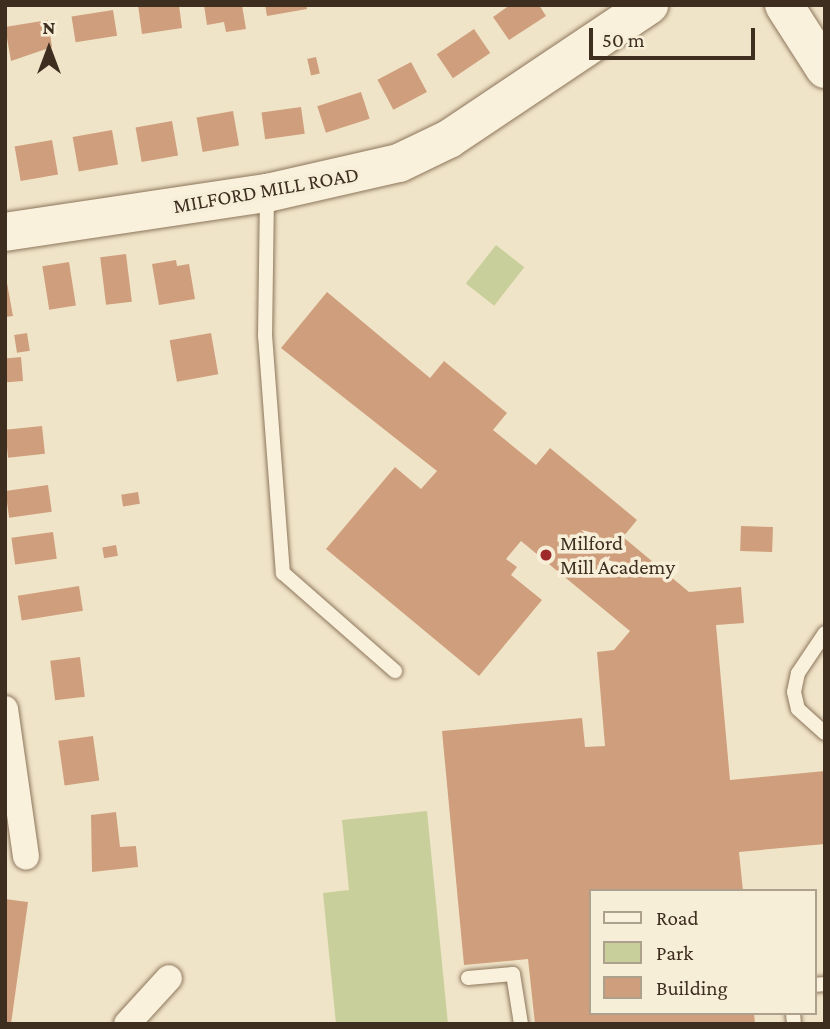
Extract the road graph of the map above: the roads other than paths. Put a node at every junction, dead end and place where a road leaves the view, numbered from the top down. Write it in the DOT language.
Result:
graph roads {
  1 [pos="649,5"];
  2 [pos="784,5"];
  3 [pos="825,69"];
  4 [pos="267,193"];
  5 [pos="5,232"];
  6 [pos="825,633"];
  7 [pos="395,671"];
  8 [pos="5,709"];
  9 [pos="825,733"];
  10 [pos="26,857"];
  11 [pos="169,978"];
  12 [pos="468,978"];
  13 [pos="127,1024"];
  14 [pos="521,1024"];
  1 -- 4 [label="main road, MILFORD MILL ROAD"];
  2 -- 3 [label="main road"];
  4 -- 5 [label="main road, MILFORD MILL ROAD"];
  4 -- 7 [label="lane"];
  6 -- 9 [label="lane"];
  8 -- 10 [label="street"];
  11 -- 13 [label="street"];
  12 -- 14 [label="lane"];
}
